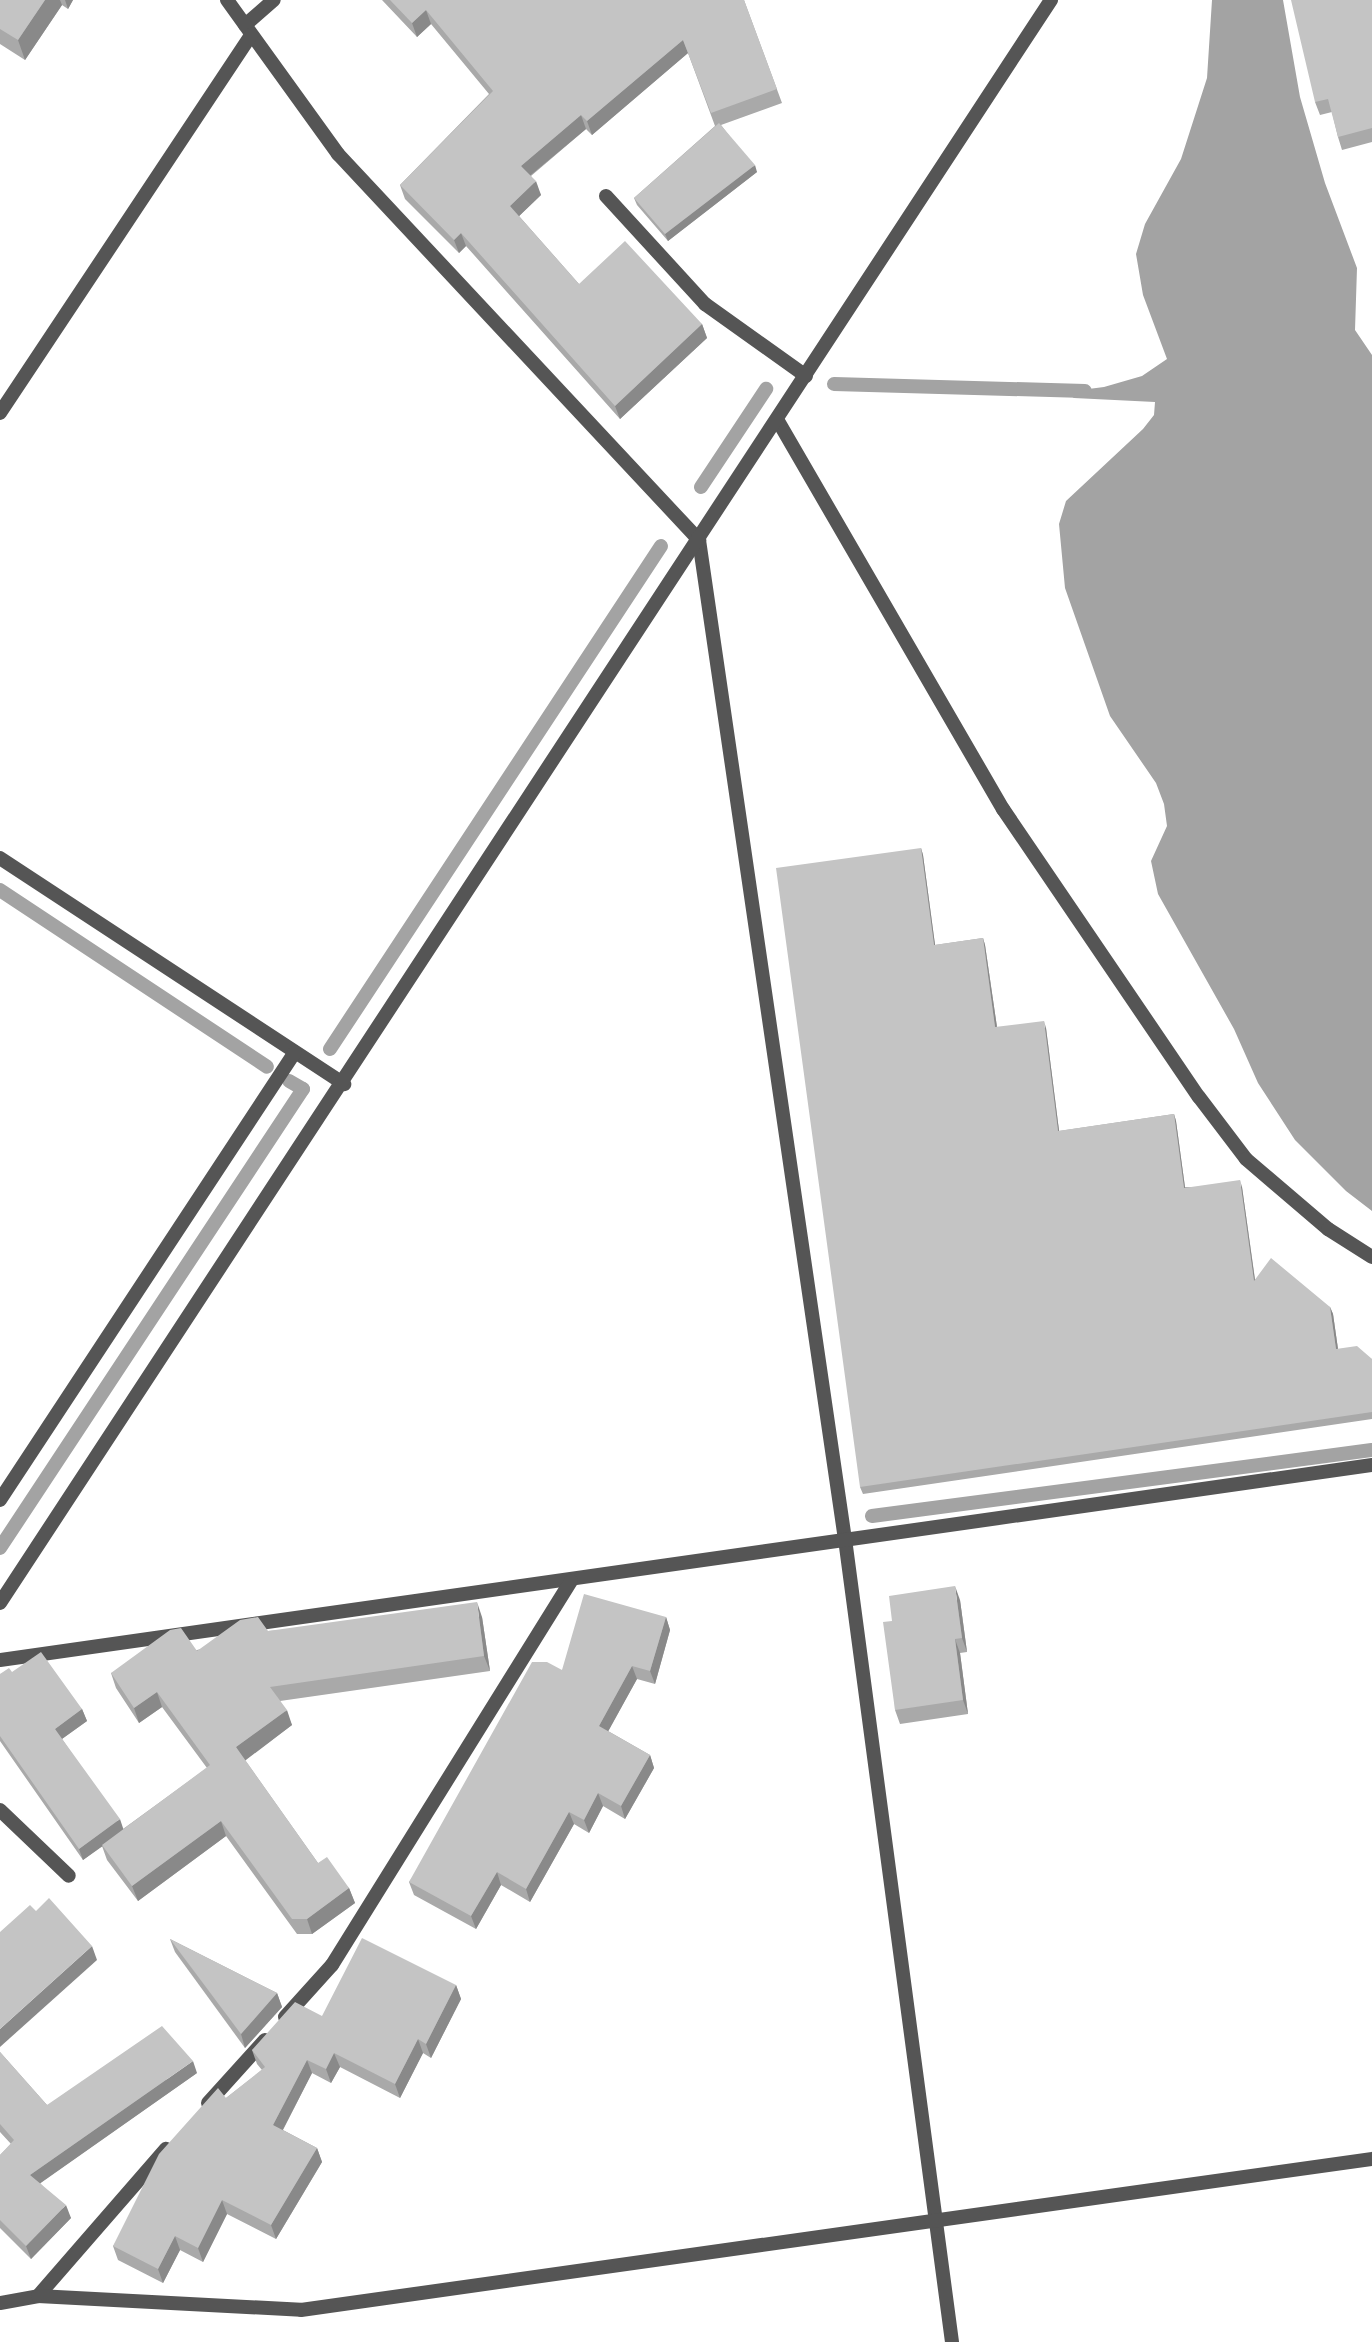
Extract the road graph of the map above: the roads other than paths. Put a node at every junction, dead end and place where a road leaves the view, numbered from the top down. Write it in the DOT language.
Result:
graph roads {
  1 [pos="227,0"];
  2 [pos="274,0"];
  3 [pos="1051,0"];
  4 [pos="248,30"];
  5 [pos="606,196"];
  6 [pos="806,376"];
  7 [pos="0,413"];
  8 [pos="778,421"];
  9 [pos="699,540"];
  10 [pos="0,858"];
  11 [pos="295,1052"];
  12 [pos="344,1084"];
  13 [pos="1372,1257"];
  14 [pos="1372,1465"];
  15 [pos="0,1500"];
  16 [pos="845,1539"];
  17 [pos="571,1581"];
  18 [pos="0,1602"];
  19 [pos="0,1660"];
  20 [pos="0,1810"];
  21 [pos="69,1876"];
  22 [pos="196,2117"];
  23 [pos="177,2137"];
  24 [pos="1372,2160"];
  25 [pos="935,2220"];
  26 [pos="38,2296"];
  27 [pos="0,2303"];
  28 [pos="952,2342"];
  1 -- 4 [label="street"];
  2 -- 4 [label="street"];
  3 -- 6 [label="street"];
  4 -- 7 [label="street"];
  4 -- 9 [label="street"];
  5 -- 6 [label="street"];
  6 -- 8 [label="street"];
  8 -- 9 [label="street"];
  8 -- 13 [label="street"];
  9 -- 12 [label="street"];
  9 -- 16 [label="street"];
  10 -- 11 [label="street"];
  11 -- 12 [label="street"];
  11 -- 15 [label="street"];
  12 -- 18 [label="street"];
  14 -- 16 [label="street"];
  16 -- 17 [label="street"];
  16 -- 25 [label="street"];
  17 -- 19 [label="street"];
  17 -- 22 [label="street"];
  20 -- 21 [label="street"];
  23 -- 26 [label="street"];
  24 -- 25 [label="street"];
  25 -- 26 [label="street"];
  25 -- 28 [label="street"];
  26 -- 27 [label="street"];
}
